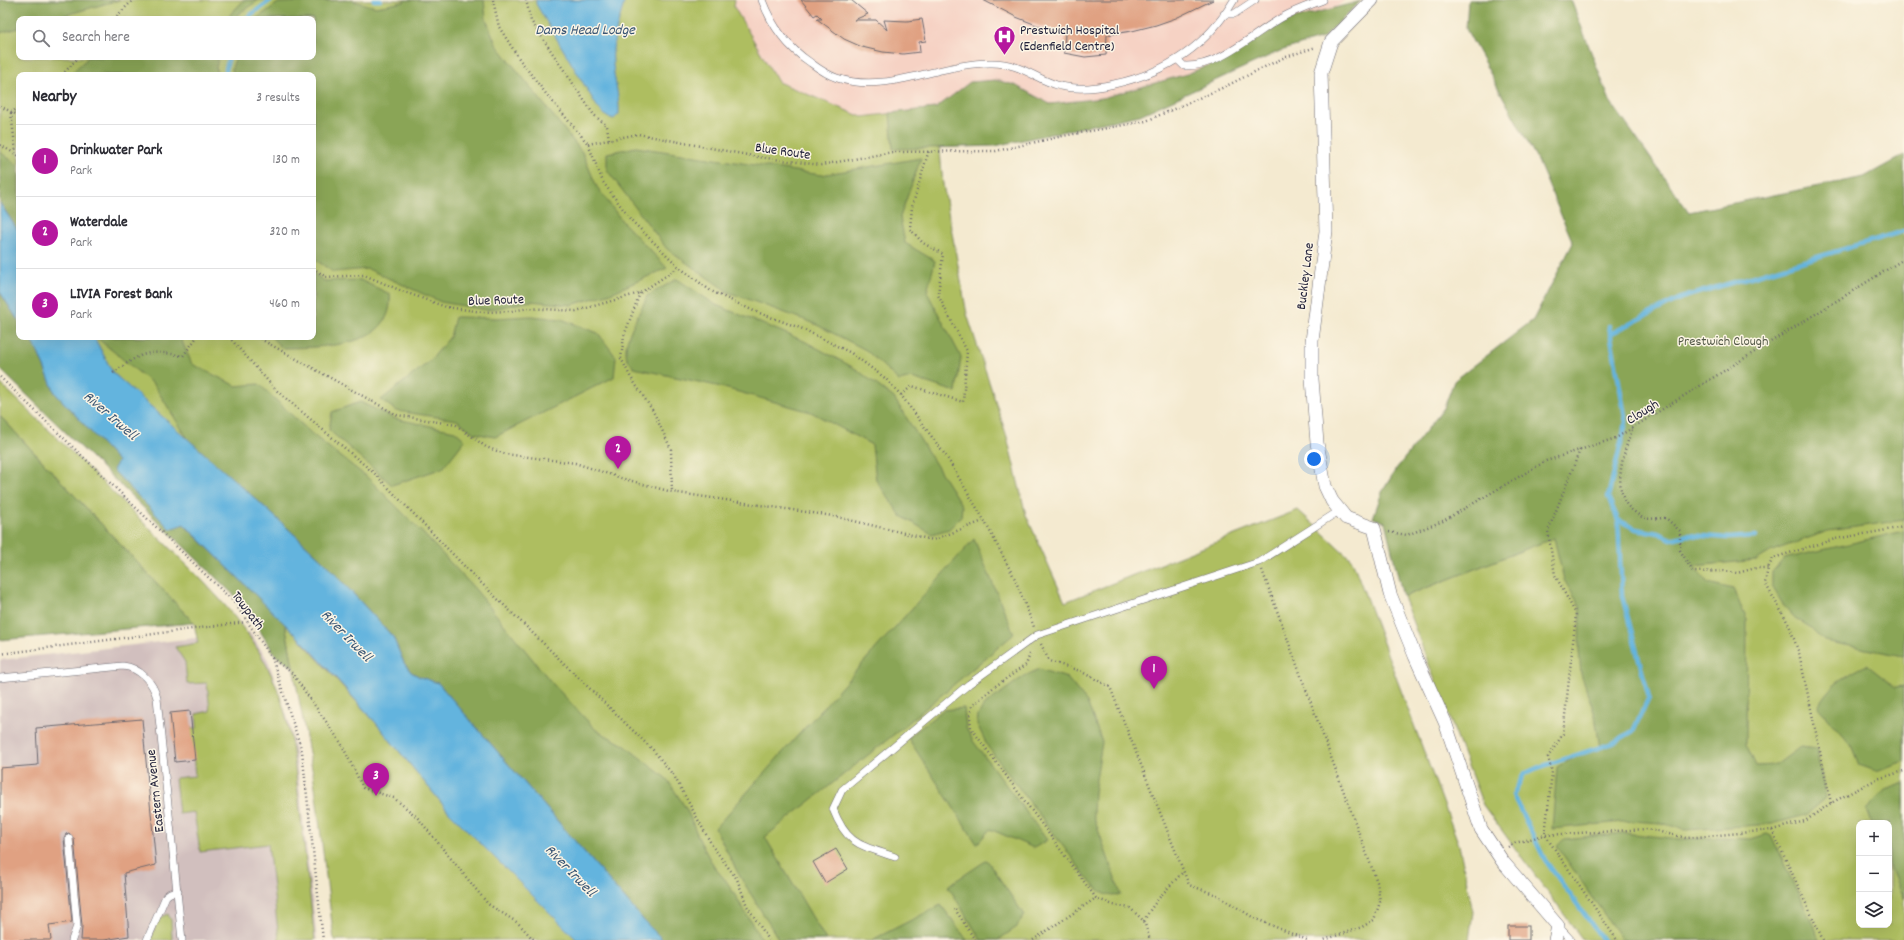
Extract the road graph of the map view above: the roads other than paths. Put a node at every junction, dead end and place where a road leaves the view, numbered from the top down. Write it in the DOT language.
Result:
graph roads {
  1 [pos="762,0"];
  2 [pos="1234,0"];
  3 [pos="1255,0"];
  4 [pos="1323,0"];
  5 [pos="1372,0"];
  6 [pos="1224,14"];
  7 [pos="1178,60"];
  8 [pos="1339,511"];
  9 [pos="0,678"];
  10 [pos="68,838"];
  11 [pos="895,857"];
  12 [pos="178,891"];
  13 [pos="1558,926"];
  14 [pos="72,940"];
  15 [pos="147,940"];
  16 [pos="182,940"];
  17 [pos="1555,940"];
  18 [pos="1571,940"];
  1 -- 7 [label="lane"];
  2 -- 6 [label="lane"];
  3 -- 6 [label="lane"];
  4 -- 7 [label="lane"];
  5 -- 8 [label="street, Buckley Lane"];
  6 -- 7 [label="lane"];
  8 -- 11 [label="lane"];
  8 -- 13 [label="street"];
  9 -- 12 [label="lane, Eastern Avenue"];
  10 -- 14 [label="lane"];
  12 -- 15 [label="lane"];
  12 -- 16 [label="lane, Eastern Avenue"];
  13 -- 17 [label="street"];
  13 -- 18 [label="lane"];
}
